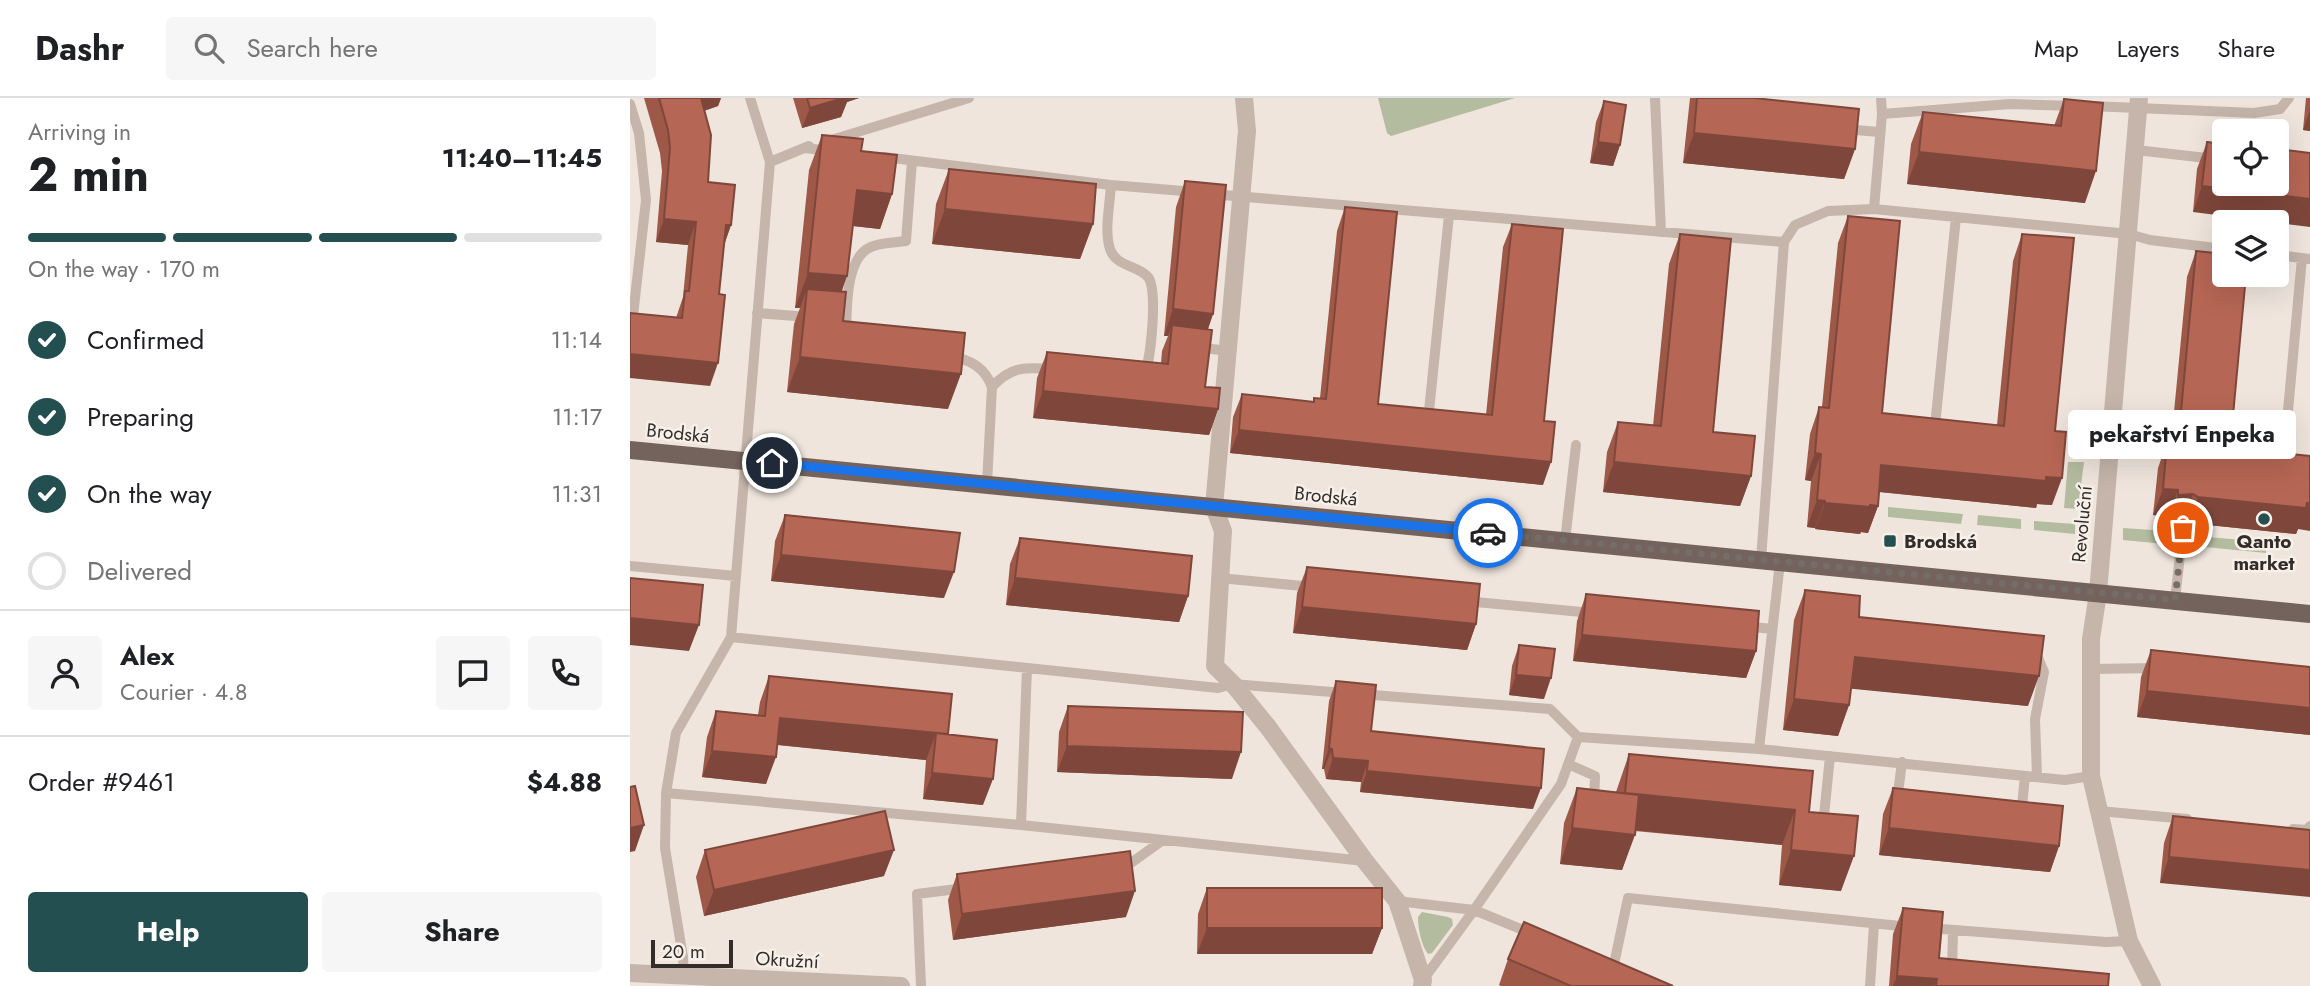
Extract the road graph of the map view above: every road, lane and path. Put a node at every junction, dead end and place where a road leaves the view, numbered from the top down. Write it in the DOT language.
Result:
graph roads {
  1 [pos="750,98"];
  2 [pos="969,98"];
  3 [pos="1244,98"];
  4 [pos="1655,98"];
  5 [pos="1881,98"];
  6 [pos="2289,98"];
  7 [pos="2010,101"];
  8 [pos="2139,103"];
  9 [pos="630,104"];
  10 [pos="1882,114"];
  11 [pos="1839,128"];
  12 [pos="1879,132"];
  13 [pos="805,148"];
  14 [pos="2136,150"];
  15 [pos="845,153"];
  16 [pos="872,156"];
  17 [pos="2212,159"];
  18 [pos="912,161"];
  19 [pos="770,162"];
  20 [pos="1111,185"];
  21 [pos="1241,197"];
  22 [pos="1874,209"];
  23 [pos="1449,215"];
  24 [pos="1956,217"];
  25 [pos="1661,232"];
  26 [pos="2129,234"];
  27 [pos="1784,242"];
  28 [pos="2212,248"];
  29 [pos="2306,258"];
  30 [pos="757,313"];
  31 [pos="821,318"];
  32 [pos="834,319"];
  33 [pos="847,320"];
  34 [pos="630,325"];
  35 [pos="845,342"];
  36 [pos="1150,342"];
  37 [pos="1163,343"];
  38 [pos="1189,346"];
  39 [pos="1228,351"];
  40 [pos="934,356"];
  41 [pos="1069,370"];
  42 [pos="1131,374"];
  43 [pos="992,387"];
  44 [pos="1427,423"];
  45 [pos="1935,426"];
  46 [pos="1576,445"];
  47 [pos="630,450"];
  48 [pos="745,461"];
  49 [pos="2283,465"];
  50 [pos="986,484"];
  51 [pos="1214,507"];
  52 [pos="2183,528"];
  53 [pos="1565,541"];
  54 [pos="1761,560"];
  55 [pos="1780,562"];
  56 [pos="630,566"];
  57 [pos="736,576"];
  58 [pos="1219,578"];
  59 [pos="1326,588"];
  60 [pos="2098,593"];
  61 [pos="1447,599"];
  62 [pos="2175,600"];
  63 [pos="1609,614"];
  64 [pos="2310,614"];
  65 [pos="1731,625"];
  66 [pos="1772,629"];
  67 [pos="731,637"];
  68 [pos="2028,653"];
  69 [pos="1027,668"];
  70 [pos="2174,668"];
  71 [pos="2091,669"];
  72 [pos="1233,684"];
  73 [pos="1578,737"];
  74 [pos="1759,749"];
  75 [pos="1830,756"];
  76 [pos="1902,762"];
  77 [pos="1568,764"];
  78 [pos="2025,776"];
  79 [pos="2091,776"];
  80 [pos="2037,777"];
  81 [pos="666,793"];
  82 [pos="1910,807"];
  83 [pos="2099,811"];
  84 [pos="2007,817"];
  85 [pos="1593,819"];
  86 [pos="2199,820"];
  87 [pos="1021,825"];
  88 [pos="2310,826"];
  89 [pos="2280,828"];
  90 [pos="1835,833"];
  91 [pos="1163,840"];
  92 [pos="1365,861"];
  93 [pos="1111,870"];
  94 [pos="972,887"];
  95 [pos="1397,901"];
  96 [pos="1474,910"];
  97 [pos="1874,924"];
  98 [pos="1954,930"];
  99 [pos="1538,936"];
  100 [pos="2129,941"];
  101 [pos="1601,963"];
  102 [pos="630,973"];
  103 [pos="1964,975"];
  104 [pos="684,976"];
  105 [pos="1422,983"];
  106 [pos="901,986"];
  107 [pos="921,986"];
  108 [pos="1870,986"];
  109 [pos="2151,986"];
  1 -- 19 [label="lane"];
  2 -- 13 [label="lane"];
  3 -- 21 [label="street"];
  4 -- 25 [label="lane"];
  5 -- 10 [label="lane"];
  6 -- 8 [label="lane"];
  7 -- 8 [label="lane"];
  7 -- 10 [label="lane"];
  8 -- 14 [label="street, Revoluční"];
  9 -- 34 [label="lane"];
  10 -- 12 [label="lane"];
  11 -- 12 [label="lane"];
  12 -- 22 [label="lane"];
  13 -- 15 [label="lane"];
  13 -- 19 [label="lane"];
  14 -- 17 [label="lane"];
  14 -- 26 [label="street, Revoluční"];
  16 -- 18 [label="lane"];
  18 -- 20 [label="lane"];
  18 -- 33 [label="lane"];
  19 -- 30 [label="lane"];
  20 -- 21 [label="lane"];
  20 -- 36 [label="lane"];
  21 -- 23 [label="lane"];
  21 -- 39 [label="street"];
  22 -- 24 [label="lane"];
  22 -- 27 [label="lane"];
  23 -- 25 [label="lane"];
  23 -- 44 [label="lane"];
  24 -- 26 [label="lane"];
  24 -- 45 [label="lane"];
  25 -- 27 [label="lane"];
  26 -- 28 [label="lane"];
  26 -- 60 [label="street, Revoluční"];
  27 -- 54 [label="lane"];
  29 -- 49 [label="lane"];
  30 -- 31 [label="lane"];
  30 -- 48 [label="lane"];
  32 -- 33 [label="lane"];
  33 -- 35 [label="lane"];
  36 -- 37 [label="lane"];
  36 -- 42 [label="lane"];
  38 -- 39 [label="lane"];
  39 -- 51 [label="street"];
  40 -- 43 [label="lane"];
  41 -- 43 [label="lane"];
  43 -- 50 [label="lane"];
  46 -- 53 [label="lane"];
  47 -- 48 [label="main road, Brodská"];
  48 -- 50 [label="main road, Brodská"];
  48 -- 57 [label="lane"];
  50 -- 51 [label="main road, Brodská"];
  51 -- 53 [label="main road, Brodská"];
  51 -- 58 [label="street"];
  52 -- 62 [label="lane"];
  53 -- 54 [label="main road, Brodská"];
  54 -- 55 [label="main road, Brodská"];
  55 -- 60 [label="main road, Brodská"];
  55 -- 66 [label="lane"];
  56 -- 57 [label="lane"];
  57 -- 67 [label="lane"];
  58 -- 59 [label="lane"];
  58 -- 72 [label="street"];
  60 -- 62 [label="main road, Brodská"];
  60 -- 71 [label="street, Revoluční"];
  61 -- 63 [label="lane"];
  62 -- 64 [label="main road, Brodská"];
  65 -- 66 [label="lane"];
  66 -- 74 [label="lane"];
  67 -- 69 [label="lane"];
  67 -- 81 [label="lane"];
  68 -- 80 [label="lane"];
  69 -- 72 [label="lane"];
  69 -- 87 [label="lane"];
  70 -- 71 [label="lane"];
  71 -- 79 [label="street, Revoluční"];
  72 -- 73 [label="lane"];
  72 -- 92 [label="street"];
  73 -- 74 [label="lane"];
  73 -- 77 [label="lane"];
  74 -- 75 [label="lane"];
  75 -- 76 [label="lane"];
  75 -- 90 [label="lane"];
  76 -- 78 [label="lane"];
  76 -- 82 [label="lane"];
  77 -- 85 [label="lane"];
  77 -- 96 [label="lane"];
  78 -- 80 [label="lane"];
  78 -- 84 [label="lane"];
  79 -- 80 [label="lane"];
  79 -- 83 [label="street, Revoluční"];
  81 -- 87 [label="lane"];
  81 -- 104 [label="lane"];
  83 -- 86 [label="lane"];
  83 -- 100 [label="street, Revoluční"];
  87 -- 91 [label="lane"];
  88 -- 89 [label="lane"];
  91 -- 92 [label="lane"];
  91 -- 93 [label="lane"];
  92 -- 95 [label="street"];
  94 -- 107 [label="lane"];
  95 -- 96 [label="lane"];
  95 -- 105 [label="street"];
  96 -- 99 [label="lane"];
  96 -- 105 [label="lane"];
  97 -- 98 [label="lane"];
  97 -- 101 [label="lane"];
  97 -- 108 [label="lane"];
  98 -- 100 [label="lane"];
  98 -- 103 [label="lane"];
  100 -- 109 [label="street, Revoluční"];
  102 -- 104 [label="street, Okružní"];
  104 -- 106 [label="street, Okružní"];
}
